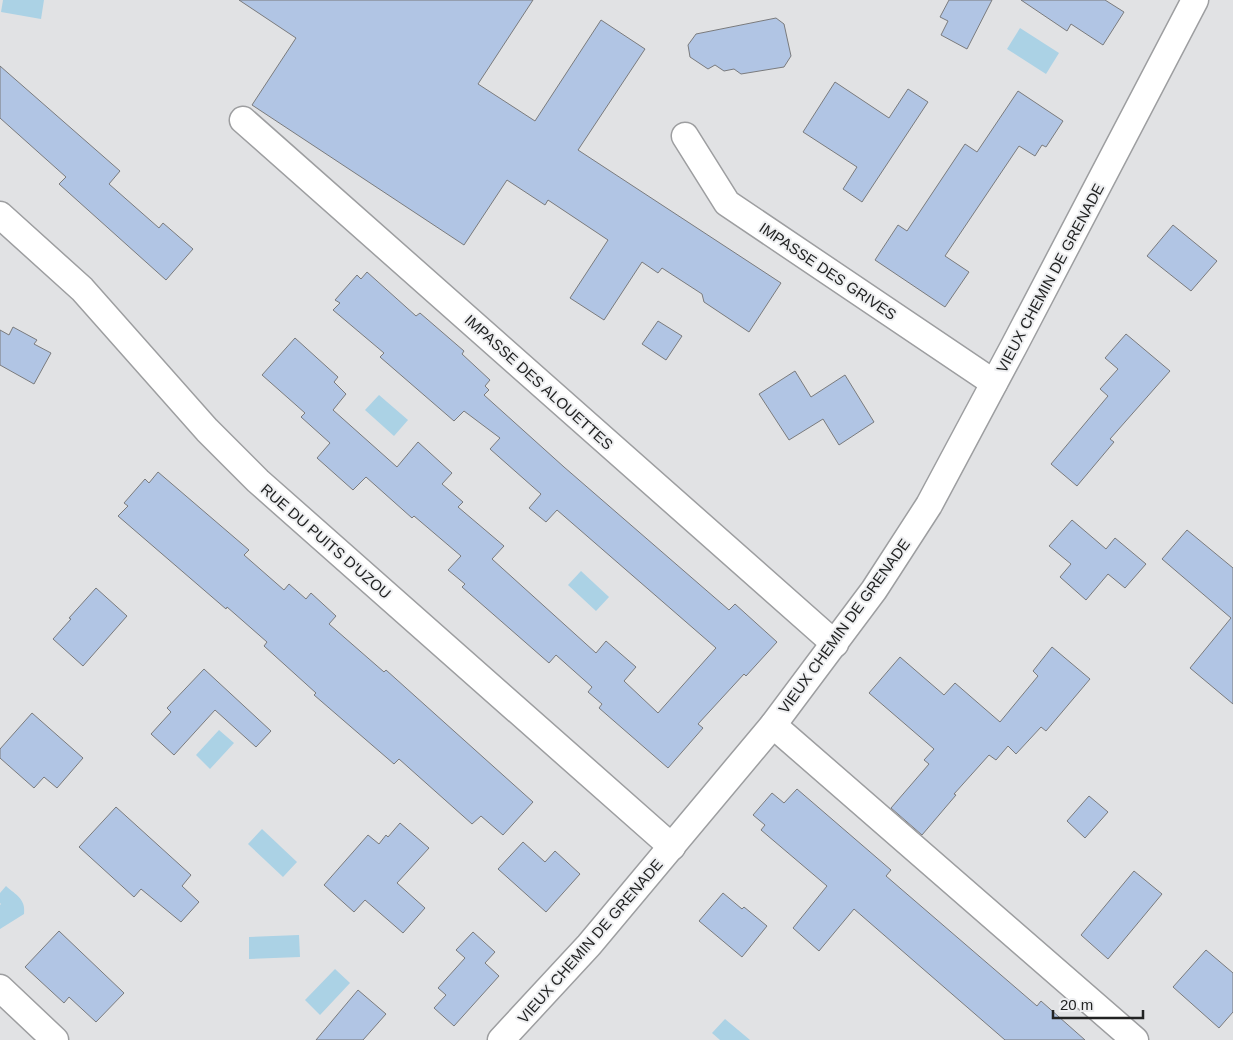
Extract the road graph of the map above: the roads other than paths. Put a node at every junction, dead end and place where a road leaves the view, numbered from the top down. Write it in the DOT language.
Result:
graph roads {
  1 [pos="1195,0"];
  2 [pos="243,120"];
  3 [pos="685,136"];
  4 [pos="0,215"];
  5 [pos="994,383"];
  6 [pos="834,644"];
  7 [pos="773,725"];
  8 [pos="672,847"];
  9 [pos="0,988"];
  10 [pos="505,1039"];
  11 [pos="56,1040"];
  12 [pos="1135,1040"];
  1 -- 5 [label="street, VIEUX CHEMIN DE GRENADE"];
  2 -- 6 [label="street, IMPASSE DES ALOUETTES"];
  3 -- 5 [label="street, IMPASSE DES GRIVES"];
  4 -- 8 [label="street, RUE DU PUITS D'UZOU"];
  5 -- 6 [label="street, VIEUX CHEMIN DE GRENADE"];
  6 -- 7 [label="street, VIEUX CHEMIN DE GRENADE"];
  7 -- 8 [label="street, VIEUX CHEMIN DE GRENADE"];
  7 -- 12 [label="street"];
  8 -- 10 [label="street, VIEUX CHEMIN DE GRENADE"];
  9 -- 11 [label="street"];
}
